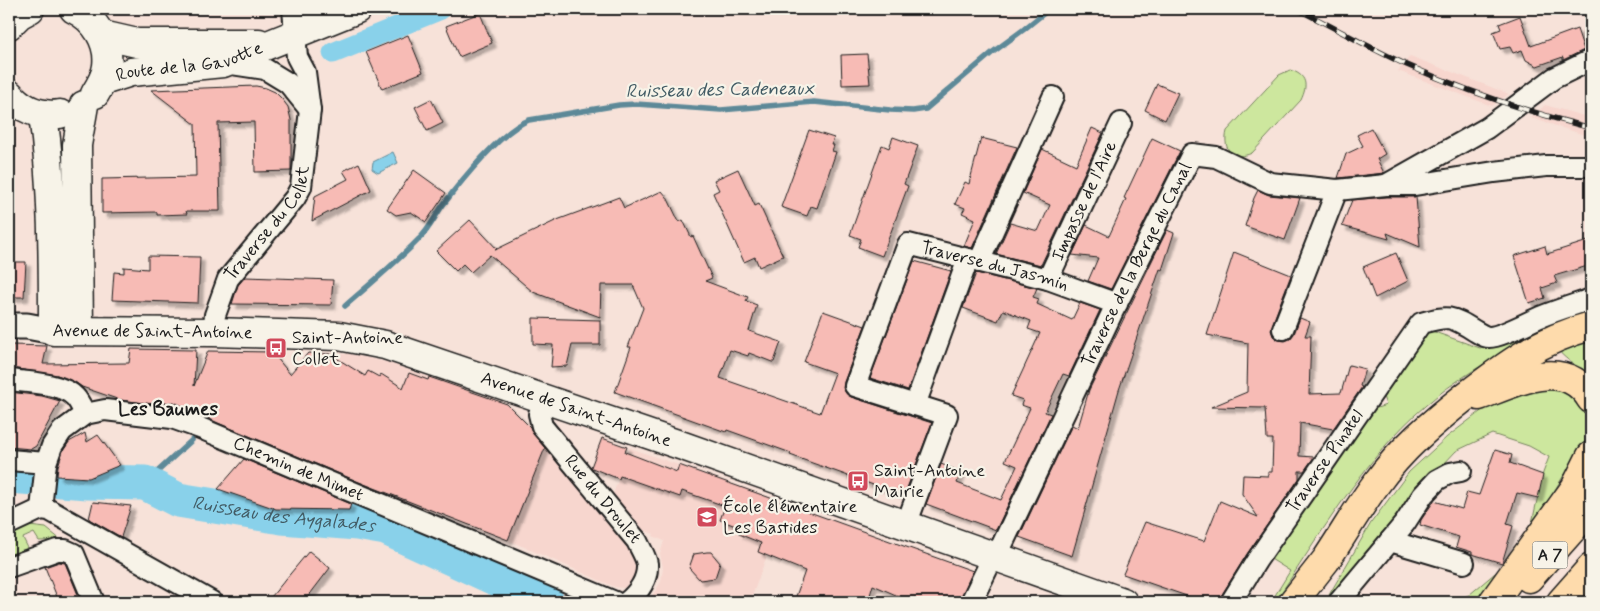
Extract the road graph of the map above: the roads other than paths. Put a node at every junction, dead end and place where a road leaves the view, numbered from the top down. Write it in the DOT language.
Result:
graph roads {
  1 [pos="30,9"];
  2 [pos="357,9"];
  3 [pos="87,18"];
  4 [pos="9,25"];
  5 [pos="288,29"];
  6 [pos="1591,60"];
  7 [pos="224,63"];
  8 [pos="103,81"];
  9 [pos="9,94"];
  10 [pos="1053,97"];
  11 [pos="84,105"];
  12 [pos="310,110"];
  13 [pos="43,114"];
  14 [pos="1121,123"];
  15 [pos="1591,166"];
  16 [pos="1386,185"];
  17 [pos="1337,190"];
  18 [pos="973,261"];
  19 [pos="1048,279"];
  20 [pos="1591,298"];
  21 [pos="1117,304"];
  22 [pos="9,326"];
  23 [pos="1591,326"];
  24 [pos="1283,329"];
  25 [pos="66,330"];
  26 [pos="213,332"];
  27 [pos="9,380"];
  28 [pos="546,399"];
  29 [pos="1591,399"];
  30 [pos="915,405"];
  31 [pos="1455,405"];
  32 [pos="85,414"];
  33 [pos="1591,456"];
  34 [pos="9,460"];
  35 [pos="45,468"];
  36 [pos="1461,470"];
  37 [pos="42,503"];
  38 [pos="1591,508"];
  39 [pos="9,524"];
  40 [pos="906,525"];
  41 [pos="1390,542"];
  42 [pos="993,556"];
  43 [pos="1325,560"];
  44 [pos="1464,563"];
  45 [pos="9,567"];
  46 [pos="1591,568"];
  47 [pos="94,602"];
  48 [pos="212,602"];
  49 [pos="615,602"];
  50 [pos="627,602"];
  51 [pos="971,602"];
  52 [pos="1124,602"];
  53 [pos="1231,602"];
  54 [pos="1293,602"];
  55 [pos="1315,602"];
  56 [pos="1339,602"];
  57 [pos="1493,602"];
  58 [pos="1508,602"];
  59 [pos="1561,602"];
  1 -- 4 [label="main road"];
  2 -- 5 [label="main road, Route de la Gavotte"];
  3 -- 5 [label="main road, Route de la Gavotte"];
  3 -- 8 [label="main road"];
  5 -- 7 [label="main road, Route de la Gavotte"];
  5 -- 12 [label="street, Traverse du Collet"];
  6 -- 16 [label="street"];
  7 -- 8 [label="main road, Route de la Gavotte"];
  7 -- 12 [label="street"];
  8 -- 11 [label="main road"];
  9 -- 13 [label="main road"];
  10 -- 18 [label="street"];
  11 -- 13 [label="main road"];
  11 -- 25 [label="main road"];
  12 -- 26 [label="street, Traverse du Collet"];
  13 -- 25 [label="main road"];
  14 -- 19 [label="street, Impasse de l'Aire"];
  15 -- 16 [label="street, Traverse de la Berge du Canal"];
  16 -- 17 [label="street, Traverse de la Berge du Canal"];
  17 -- 21 [label="street, Traverse de la Berge du Canal"];
  17 -- 24 [label="street"];
  18 -- 19 [label="street, Traverse du Jasmin"];
  18 -- 30 [label="street"];
  18 -- 30 [label="street, Traverse du Jasmin"];
  19 -- 21 [label="street, Traverse du Jasmin"];
  20 -- 53 [label="street, Traverse Pinatel"];
  21 -- 42 [label="street, Traverse de la Berge du Canal"];
  22 -- 25 [label="street, Avenue de Saint-Antoine"];
  23 -- 31 [label="highway"];
  25 -- 26 [label="main road, Avenue de Saint-Antoine"];
  26 -- 28 [label="main road, Avenue de Saint-Antoine"];
  27 -- 32 [label="street"];
  28 -- 40 [label="main road, Avenue de Saint-Antoine"];
  28 -- 50 [label="street, Rue du Droulet"];
  29 -- 31 [label="highway"];
  30 -- 40 [label="street, Traverse du Jasmin"];
  31 -- 43 [label="highway"];
  32 -- 35 [label="street"];
  32 -- 49 [label="street, Chemin de Mimet"];
  33 -- 57 [label="highway"];
  34 -- 35 [label="street"];
  35 -- 37 [label="street"];
  36 -- 41 [label="street"];
  37 -- 39 [label="street"];
  37 -- 48 [label="street"];
  38 -- 58 [label="highway, A 7"];
  40 -- 42 [label="main road, Avenue de Saint-Antoine"];
  41 -- 44 [label="street"];
  41 -- 56 [label="street"];
  42 -- 51 [label="street, Traverse de la Berge du Canal"];
  42 -- 52 [label="main road, Avenue de Saint-Antoine"];
  43 -- 54 [label="highway"];
  43 -- 55 [label="highway"];
  45 -- 47 [label="street"];
  46 -- 59 [label="highway, A 7"];
}
